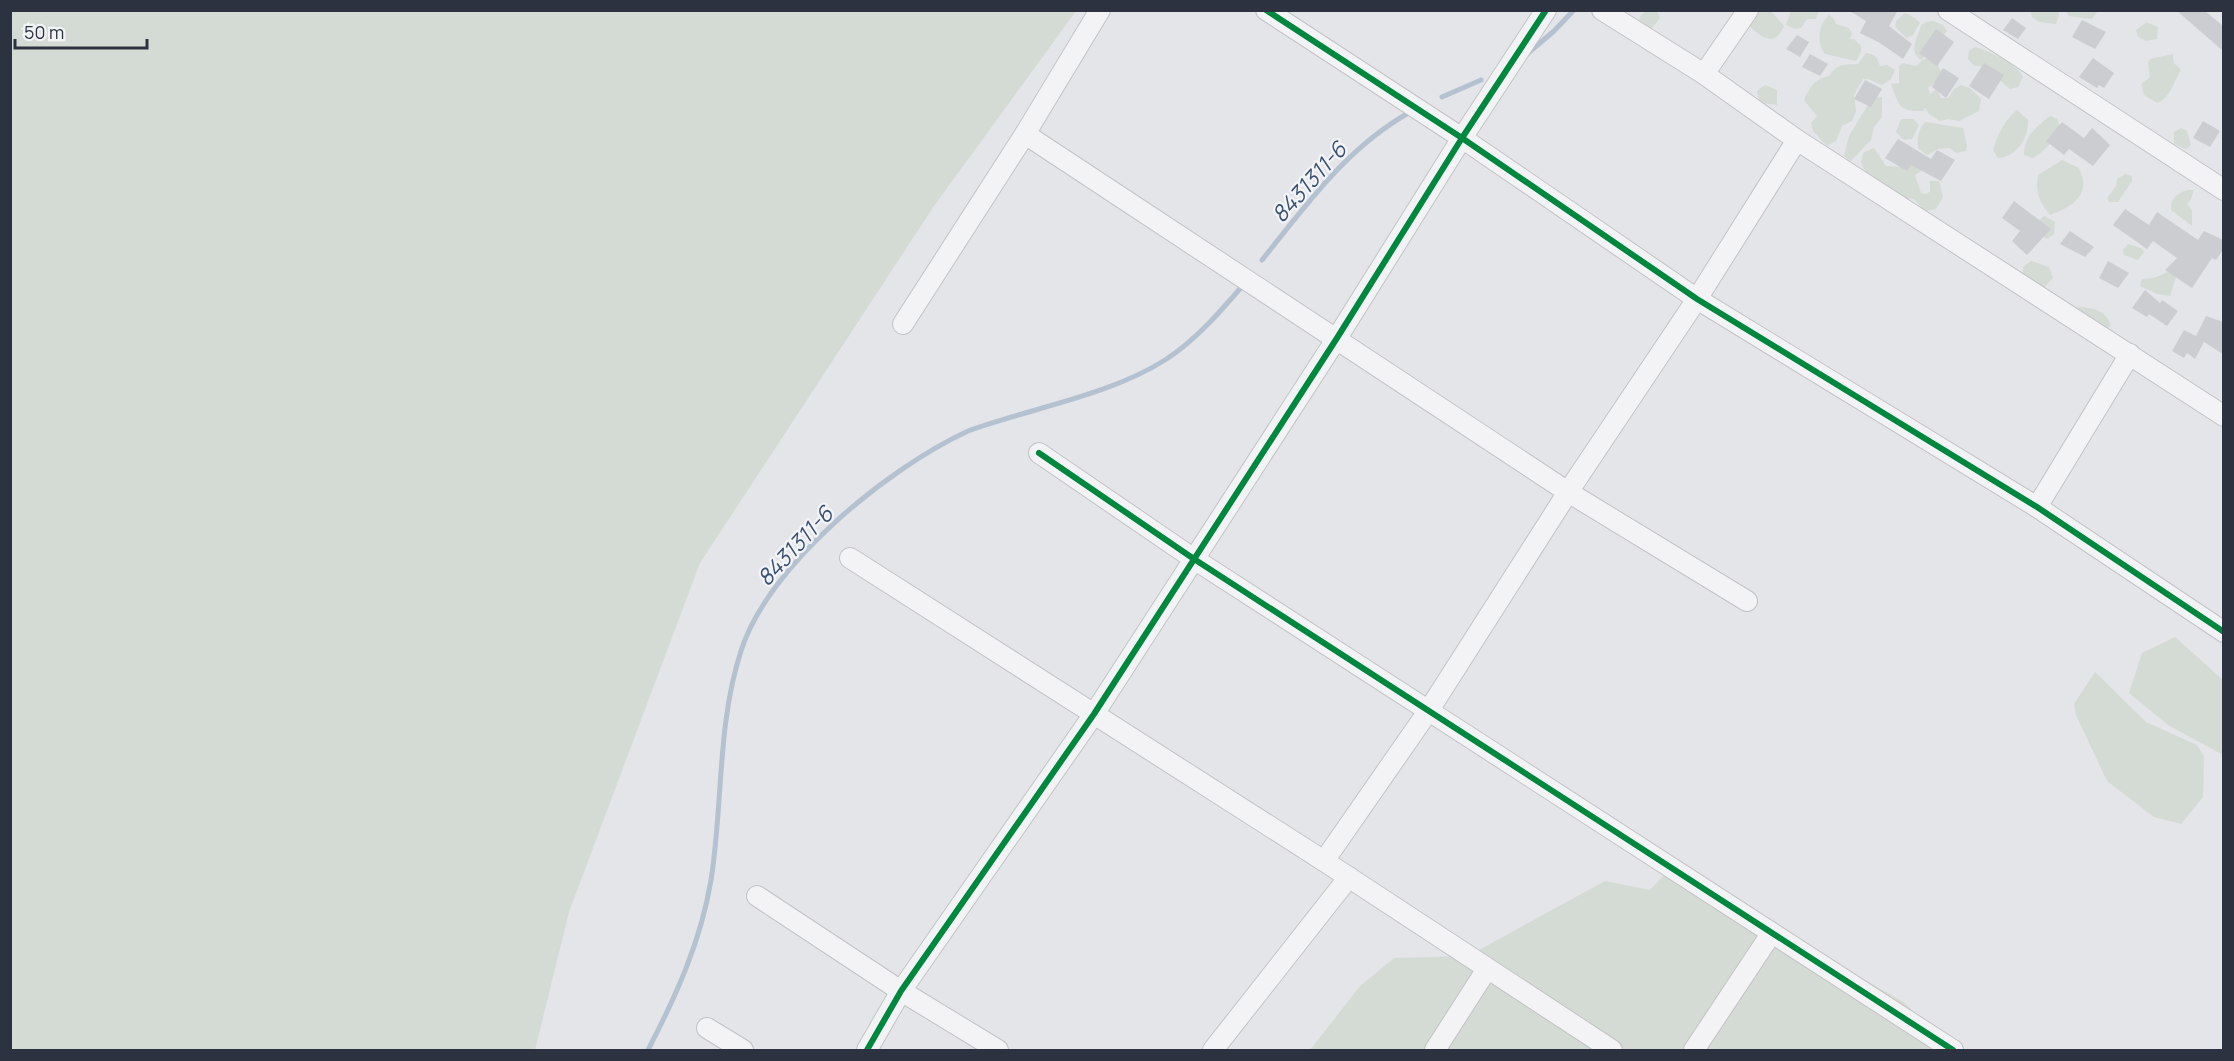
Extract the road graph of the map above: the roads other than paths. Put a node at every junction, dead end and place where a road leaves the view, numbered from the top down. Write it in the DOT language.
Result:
graph roads {
  1 [pos="1100,10"];
  2 [pos="1266,10"];
  3 [pos="1546,10"];
  4 [pos="1602,10"];
  5 [pos="1748,10"];
  6 [pos="1948,10"];
  7 [pos="1704,74"];
  8 [pos="1025,134"];
  9 [pos="1462,138"];
  10 [pos="1797,140"];
  11 [pos="2223,190"];
  12 [pos="1697,299"];
  13 [pos="903,324"];
  14 [pos="1337,338"];
  15 [pos="2130,354"];
  16 [pos="2223,416"];
  17 [pos="1039,453"];
  18 [pos="1569,492"];
  19 [pos="2037,507"];
  20 [pos="850,558"];
  21 [pos="1194,559"];
  22 [pos="1747,601"];
  23 [pos="2223,632"];
  24 [pos="1429,710"];
  25 [pos="1094,714"];
  26 [pos="1324,861"];
  27 [pos="1349,877"];
  28 [pos="757,896"];
  29 [pos="1771,934"];
  30 [pos="1487,969"];
  31 [pos="901,991"];
  32 [pos="707,1028"];
  33 [pos="743,1050"];
  34 [pos="867,1050"];
  35 [pos="998,1050"];
  36 [pos="1213,1050"];
  37 [pos="1435,1050"];
  38 [pos="1612,1050"];
  39 [pos="1694,1050"];
  40 [pos="1953,1050"];
  1 -- 8 [label="street"];
  2 -- 9 [label="street"];
  3 -- 9 [label="street"];
  4 -- 7 [label="street"];
  5 -- 7 [label="street"];
  6 -- 11 [label="street"];
  7 -- 10 [label="street"];
  8 -- 13 [label="street"];
  8 -- 14 [label="street"];
  9 -- 12 [label="street"];
  9 -- 14 [label="street"];
  10 -- 12 [label="street"];
  10 -- 15 [label="street"];
  12 -- 18 [label="street"];
  12 -- 19 [label="street"];
  14 -- 18 [label="street"];
  14 -- 21 [label="street"];
  15 -- 16 [label="street"];
  15 -- 19 [label="street"];
  17 -- 21 [label="street"];
  18 -- 22 [label="street"];
  18 -- 24 [label="street"];
  19 -- 23 [label="street"];
  20 -- 25 [label="street"];
  21 -- 24 [label="street"];
  21 -- 25 [label="street"];
  24 -- 26 [label="street"];
  24 -- 29 [label="street"];
  25 -- 26 [label="street"];
  25 -- 31 [label="street"];
  26 -- 27 [label="street"];
  27 -- 30 [label="street"];
  27 -- 36 [label="street"];
  28 -- 31 [label="street"];
  29 -- 39 [label="street"];
  29 -- 40 [label="street"];
  30 -- 37 [label="street"];
  30 -- 38 [label="street"];
  31 -- 34 [label="street"];
  31 -- 35 [label="street"];
  32 -- 33 [label="street"];
}
